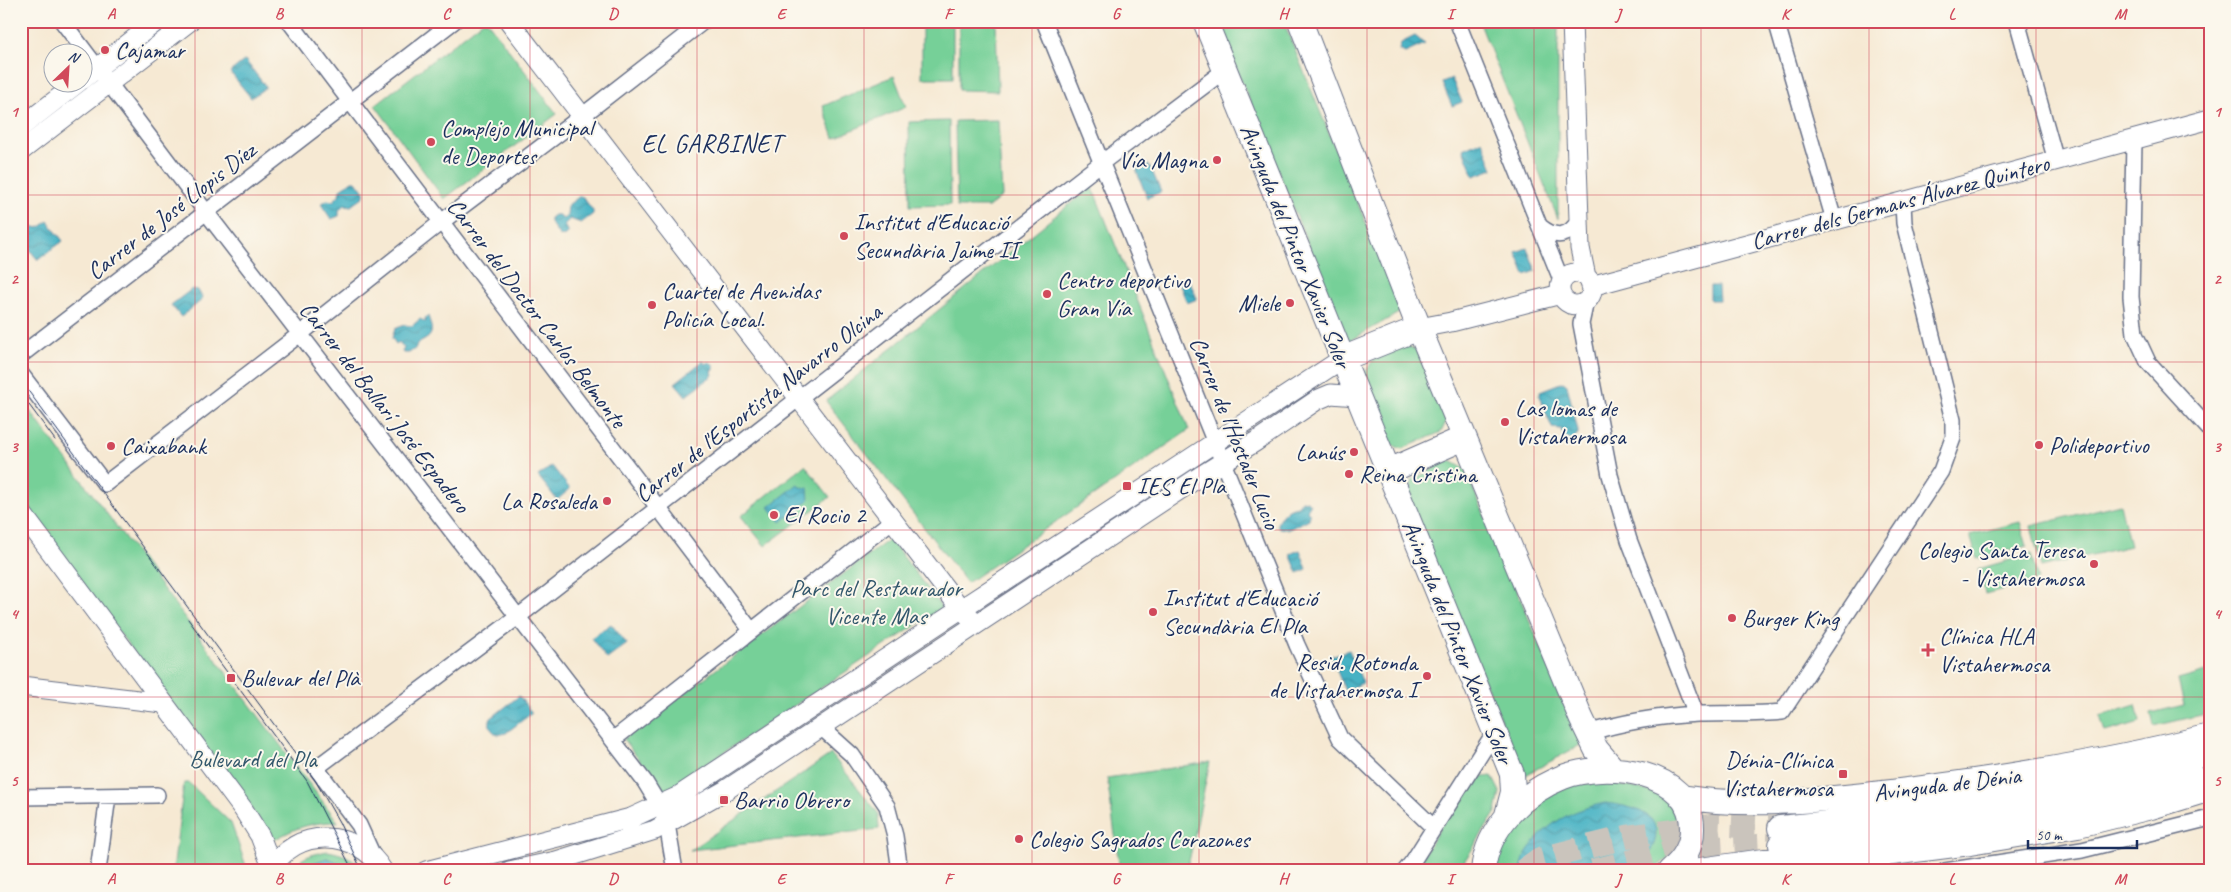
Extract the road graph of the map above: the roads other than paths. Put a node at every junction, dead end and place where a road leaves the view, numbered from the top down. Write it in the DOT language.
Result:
graph roads {
  1 [pos="62,21"];
  2 [pos="158,21"];
  3 [pos="190,21"];
  4 [pos="289,21"];
  5 [pos="454,21"];
  6 [pos="509,21"];
  7 [pos="704,21"];
  8 [pos="1044,21"];
  9 [pos="1205,21"];
  10 [pos="1457,21"];
  11 [pos="1572,21"];
  12 [pos="1776,21"];
  13 [pos="2017,21"];
  14 [pos="1303,22"];
  15 [pos="98,68"];
  16 [pos="1225,70"];
  17 [pos="92,72"];
  18 [pos="110,82"];
  19 [pos="66,92"];
  20 [pos="348,102"];
  21 [pos="582,116"];
  22 [pos="2210,119"];
  23 [pos="21,127"];
  24 [pos="2134,141"];
  25 [pos="21,151"];
  26 [pos="2056,161"];
  27 [pos="1100,164"];
  28 [pos="1903,203"];
  29 [pos="206,212"];
  30 [pos="1579,220"];
  31 [pos="1834,220"];
  32 [pos="440,223"];
  33 [pos="1541,227"];
  34 [pos="1577,285"];
  35 [pos="1419,328"];
  36 [pos="300,334"];
  37 [pos="21,355"];
  38 [pos="1342,359"];
  39 [pos="21,374"];
  40 [pos="1357,396"];
  41 [pos="800,398"];
  42 [pos="2210,430"];
  43 [pos="1464,438"];
  44 [pos="1216,444"];
  45 [pos="1223,462"];
  46 [pos="1389,471"];
  47 [pos="658,509"];
  48 [pos="21,512"];
  49 [pos="893,520"];
  50 [pos="961,610"];
  51 [pos="519,616"];
  52 [pos="977,624"];
  53 [pos="751,630"];
  54 [pos="21,686"];
  55 [pos="163,703"];
  56 [pos="1696,714"];
  57 [pos="822,728"];
  58 [pos="1494,733"];
  59 [pos="1588,733"];
  60 [pos="2210,736"];
  61 [pos="614,739"];
  62 [pos="2210,753"];
  63 [pos="1613,769"];
  64 [pos="2210,774"];
  65 [pos="2210,789"];
  66 [pos="157,795"];
  67 [pos="108,796"];
  68 [pos="1681,797"];
  69 [pos="21,798"];
  70 [pos="659,805"];
  71 [pos="1507,816"];
  72 [pos="2210,818"];
  73 [pos="667,824"];
  74 [pos="1434,828"];
  75 [pos="1773,866"];
  76 [pos="384,867"];
  77 [pos="1480,867"];
  78 [pos="272,869"];
  79 [pos="98,871"];
  80 [pos="426,871"];
  81 [pos="509,871"];
  82 [pos="675,871"];
  83 [pos="900,871"];
  84 [pos="1404,871"];
  85 [pos="1670,871"];
  86 [pos="1693,871"];
  87 [pos="1945,871"];
  1 -- 15 [label="street, Carrer del Ballarí José Espadero"];
  2 -- 15 [label="street"];
  3 -- 18 [label="street"];
  4 -- 20 [label="street, Carrer del Doctor Carlos Belmonte"];
  5 -- 20 [label="street, Carrer de José Llopis Díez"];
  6 -- 21 [label="street"];
  7 -- 21 [label="street"];
  8 -- 27 [label="street, Carrer de l'Hostaler Lucio"];
  9 -- 16 [label="main road, Avinguda del Pintor Xavier Soler"];
  10 -- 33 [label="street"];
  11 -- 30 [label="street"];
  12 -- 31 [label="street"];
  13 -- 26 [label="street"];
  14 -- 35 [label="main road"];
  15 -- 17 [label="street"];
  15 -- 18 [label="street, Carrer del Ballarí José Espadero"];
  16 -- 27 [label="street, Carrer de l'Esportista Navarro Olcina"];
  16 -- 38 [label="main road, Avinguda del Pintor Xavier Soler"];
  18 -- 25 [label="street"];
  18 -- 29 [label="street, Carrer del Ballarí José Espadero"];
  19 -- 23 [label="street"];
  20 -- 29 [label="street, Carrer de José Llopis Díez"];
  20 -- 32 [label="street, Carrer del Doctor Carlos Belmonte"];
  21 -- 32 [label="street"];
  21 -- 41 [label="street"];
  22 -- 24 [label="street, Carrer dels Germans Álvarez Quintero"];
  24 -- 26 [label="street, Carrer dels Germans Álvarez Quintero"];
  24 -- 42 [label="street"];
  26 -- 28 [label="street, Carrer dels Germans Álvarez Quintero"];
  27 -- 41 [label="street, Carrer de l'Esportista Navarro Olcina"];
  27 -- 44 [label="street, Carrer de l'Hostaler Lucio"];
  28 -- 31 [label="street, Carrer dels Germans Álvarez Quintero"];
  28 -- 56 [label="street"];
  29 -- 36 [label="street, Carrer del Ballarí José Espadero"];
  29 -- 37 [label="street, Carrer de José Llopis Díez"];
  30 -- 33 [label="street"];
  30 -- 34 [label="street"];
  31 -- 34 [label="street, Carrer dels Germans Álvarez Quintero"];
  32 -- 36 [label="street"];
  32 -- 47 [label="street, Carrer del Doctor Carlos Belmonte"];
  33 -- 34 [label="street"];
  34 -- 35 [label="street, Carrer dels Germans Álvarez Quintero"];
  34 -- 56 [label="street"];
  35 -- 38 [label="main road, Carrer dels Germans Álvarez Quintero"];
  35 -- 43 [label="main road"];
  36 -- 39 [label="street"];
  36 -- 51 [label="street, Carrer del Ballarí José Espadero"];
  38 -- 40 [label="main road, Avinguda del Pintor Xavier Soler"];
  38 -- 44 [label="street"];
  40 -- 45 [label="street"];
  40 -- 46 [label="main road, Avinguda del Pintor Xavier Soler"];
  41 -- 47 [label="street, Carrer de l'Esportista Navarro Olcina"];
  41 -- 49 [label="street"];
  43 -- 46 [label="main road"];
  43 -- 59 [label="main road"];
  44 -- 45 [label="street, Carrer de l'Hostaler Lucio"];
  44 -- 50 [label="street"];
  45 -- 52 [label="street"];
  45 -- 74 [label="street, Carrer de l'Hostaler Lucio"];
  46 -- 58 [label="main road, Avinguda del Pintor Xavier Soler"];
  47 -- 51 [label="street, Carrer de l'Esportista Navarro Olcina"];
  47 -- 53 [label="street, Carrer del Doctor Carlos Belmonte"];
  48 -- 55 [label="street"];
  49 -- 50 [label="street"];
  49 -- 53 [label="street"];
  50 -- 52 [label="street"];
  50 -- 70 [label="street"];
  51 -- 61 [label="street, Carrer del Ballarí José Espadero"];
  51 -- 76 [label="street, Carrer de l'Esportista Navarro Olcina"];
  52 -- 57 [label="street"];
  53 -- 61 [label="street"];
  54 -- 55 [label="street"];
  55 -- 78 [label="street"];
  56 -- 59 [label="street"];
  57 -- 73 [label="street"];
  57 -- 83 [label="street"];
  58 -- 71 [label="main road, Avinguda del Pintor Xavier Soler"];
  58 -- 74 [label="street"];
  59 -- 63 [label="main road"];
  60 -- 68 [label="main road, Avinguda de Dénia"];
  61 -- 70 [label="street, Carrer del Ballarí José Espadero"];
  62 -- 64 [label="main road, Avinguda de Dénia"];
  63 -- 68 [label="main road, Avinguda de Dénia"];
  63 -- 71 [label="main road, Avinguda de Dénia"];
  65 -- 75 [label="main road"];
  66 -- 67 [label="street"];
  67 -- 69 [label="street"];
  67 -- 79 [label="street"];
  68 -- 85 [label="main road"];
  70 -- 73 [label="street, Carrer del Ballarí José Espadero"];
  70 -- 80 [label="street"];
  71 -- 77 [label="main road, Avinguda de Dénia"];
  72 -- 87 [label="street"];
  73 -- 81 [label="street"];
  73 -- 82 [label="street, Carrer del Ballarí José Espadero"];
  74 -- 84 [label="street"];
  75 -- 86 [label="main road"];
  76 -- 78 [label="street"];
}
